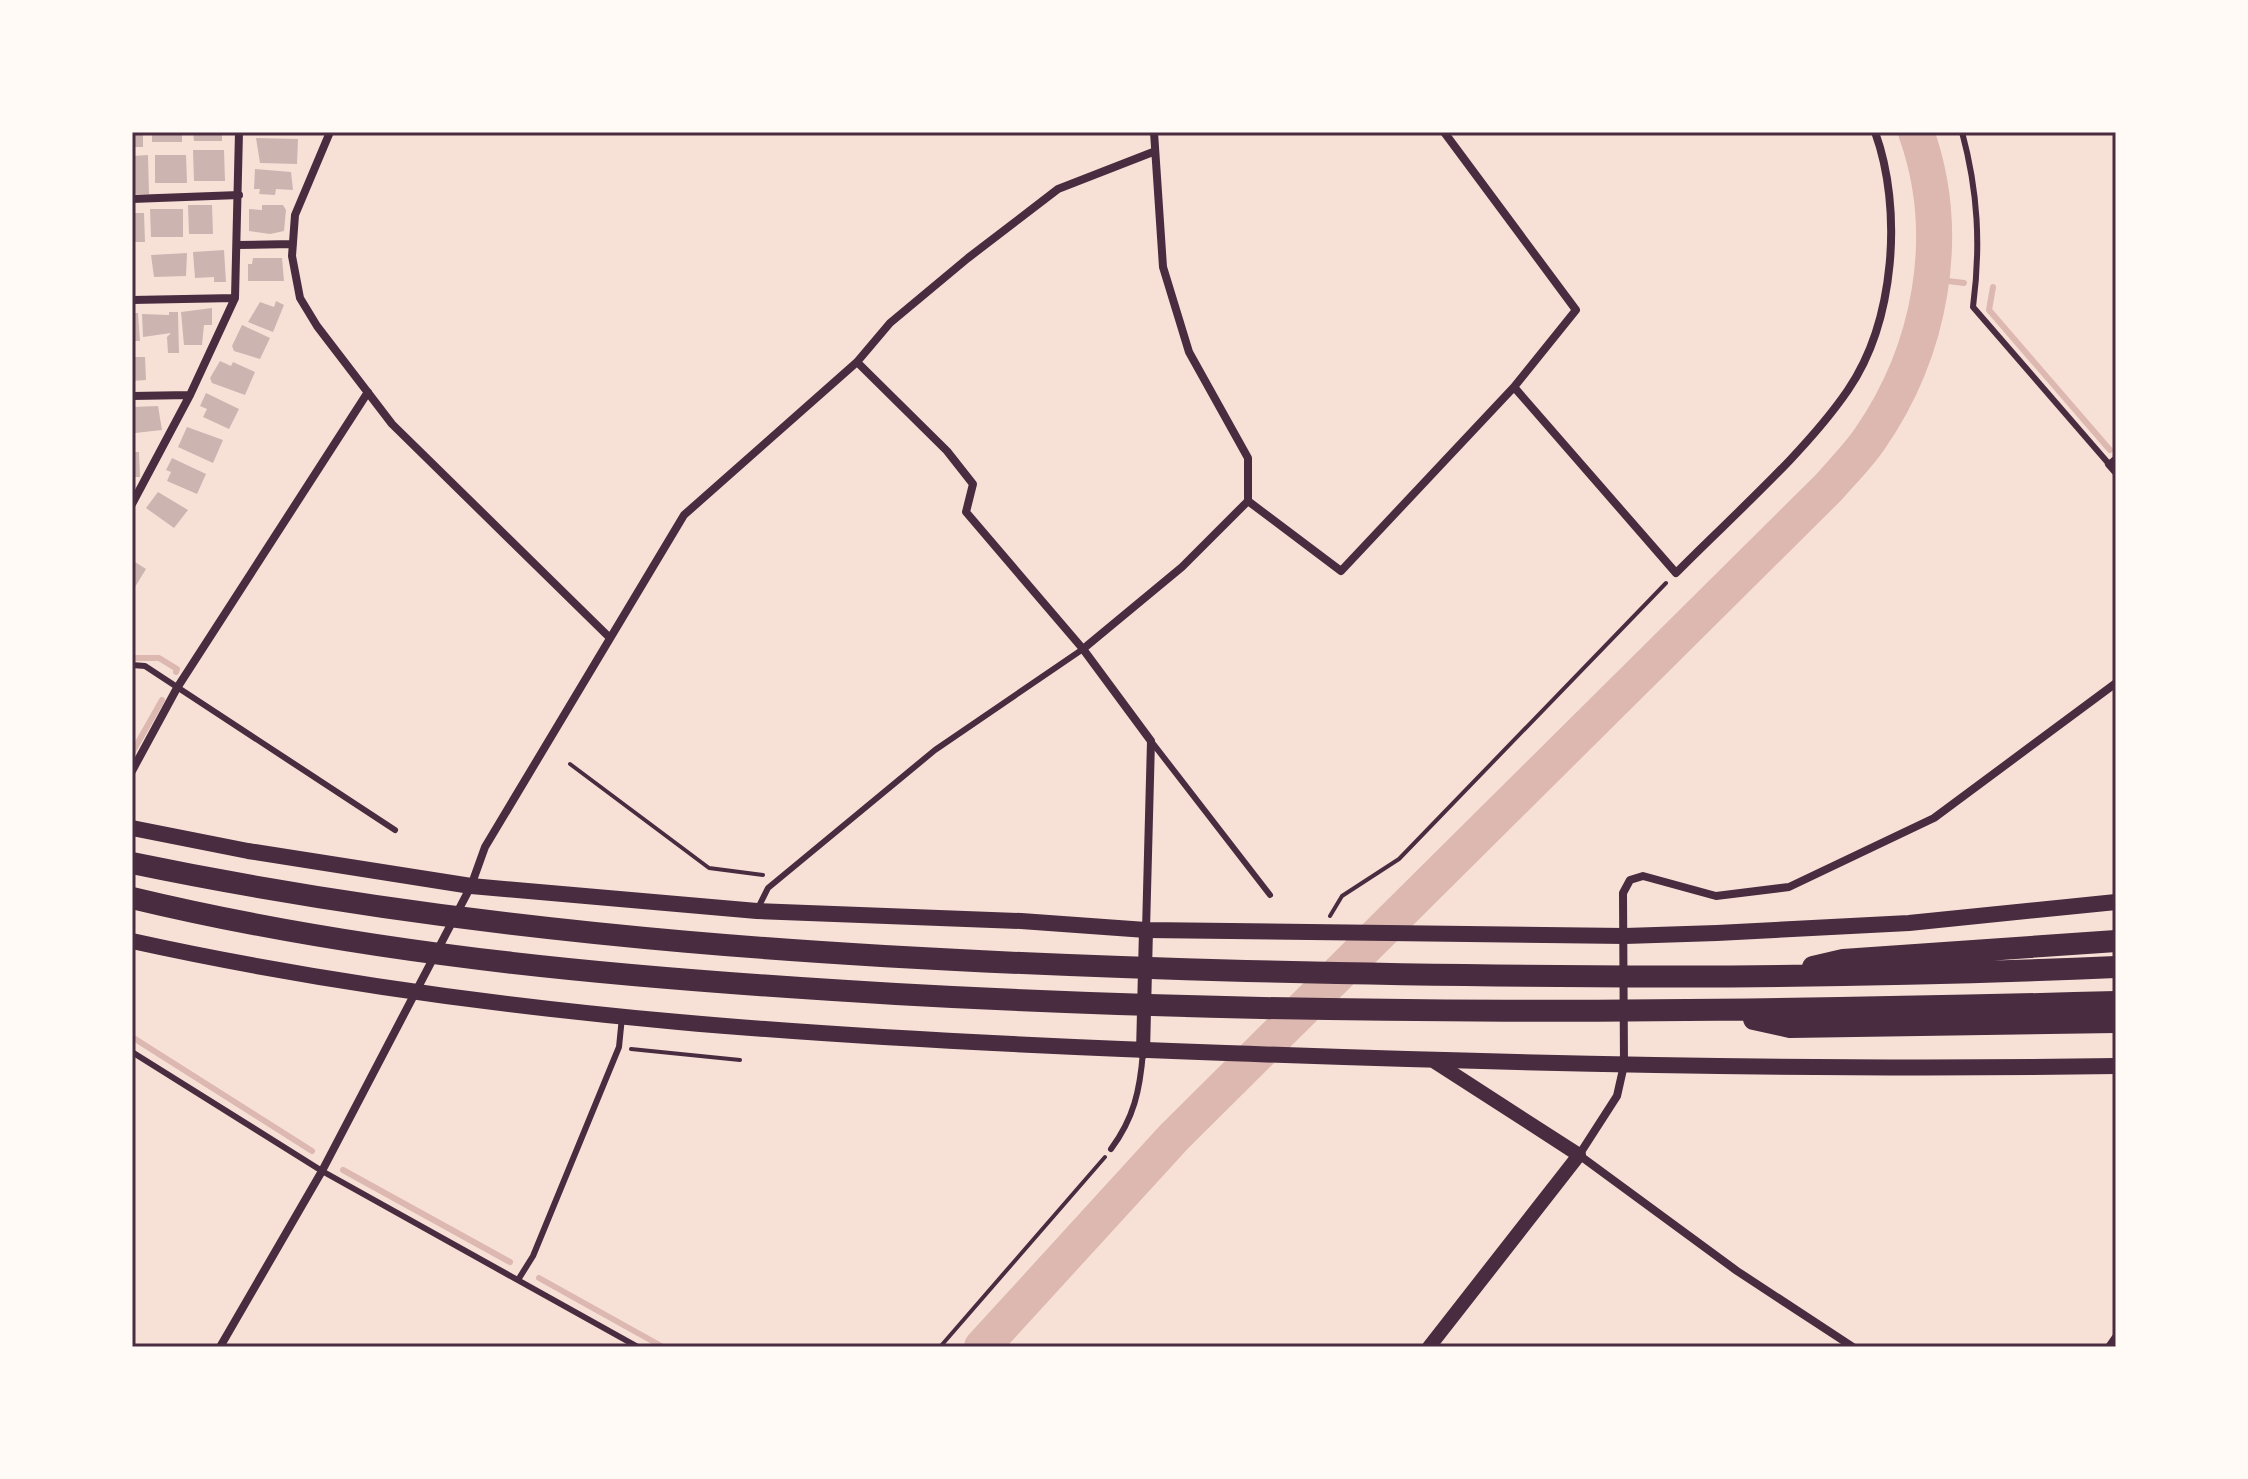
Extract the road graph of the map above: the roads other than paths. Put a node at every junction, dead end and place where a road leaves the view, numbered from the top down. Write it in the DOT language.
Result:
graph roads {
  1 [pos="239,132"];
  2 [pos="330,132"];
  3 [pos="1154,132"];
  4 [pos="1444,132"];
  5 [pos="1875,132"];
  6 [pos="1962,132"];
  7 [pos="1153,152"];
  8 [pos="239,195"];
  9 [pos="132,199"];
  10 [pos="293,244"];
  11 [pos="237,245"];
  12 [pos="235,298"];
  13 [pos="132,300"];
  14 [pos="857,362"];
  15 [pos="1514,387"];
  16 [pos="368,392"];
  17 [pos="190,395"];
  18 [pos="132,396"];
  19 [pos="2112,461"];
  20 [pos="2116,472"];
  21 [pos="1248,501"];
  22 [pos="132,503"];
  23 [pos="609,637"];
  24 [pos="1083,649"];
  25 [pos="132,665"];
  26 [pos="2116,683"];
  27 [pos="177,688"];
  28 [pos="1151,741"];
  29 [pos="132,771"];
  30 [pos="132,828"];
  31 [pos="395,830"];
  32 [pos="132,863"];
  33 [pos="471,886"];
  34 [pos="1270,895"];
  35 [pos="132,898"];
  36 [pos="2116,902"];
  37 [pos="757,911"];
  38 [pos="1146,930"];
  39 [pos="1625,936"];
  40 [pos="132,941"];
  41 [pos="2116,941"];
  42 [pos="2116,967"];
  43 [pos="1765,977"];
  44 [pos="415,993"];
  45 [pos="2116,1002"];
  46 [pos="1723,1011"];
  47 [pos="622,1017"];
  48 [pos="2116,1022"];
  49 [pos="132,1052"];
  50 [pos="1143,1052"];
  51 [pos="1435,1062"];
  52 [pos="1624,1065"];
  53 [pos="2116,1066"];
  54 [pos="1111,1149"];
  55 [pos="1579,1155"];
  56 [pos="322,1171"];
  57 [pos="518,1280"];
  58 [pos="2116,1337"];
  59 [pos="220,1347"];
  60 [pos="638,1347"];
  61 [pos="1429,1347"];
  62 [pos="1853,1347"];
  63 [pos="2109,1347"];
  1 -- 8 [label="street"];
  2 -- 10 [label="street"];
  3 -- 7 [label="street"];
  4 -- 15 [label="street"];
  5 -- 15 [label="street"];
  6 -- 19 [label="lane"];
  7 -- 14 [label="street"];
  7 -- 21 [label="street"];
  8 -- 9 [label="street"];
  8 -- 11 [label="street"];
  10 -- 11 [label="street"];
  10 -- 16 [label="street"];
  11 -- 12 [label="street"];
  12 -- 13 [label="street"];
  12 -- 17 [label="street"];
  14 -- 23 [label="street"];
  14 -- 24 [label="street"];
  15 -- 21 [label="street"];
  16 -- 23 [label="street"];
  16 -- 27 [label="street"];
  17 -- 18 [label="street"];
  17 -- 22 [label="street"];
  19 -- 20 [label="street"];
  21 -- 24 [label="street"];
  23 -- 33 [label="street"];
  24 -- 28 [label="street"];
  24 -- 37 [label="lane"];
  25 -- 27 [label="lane"];
  26 -- 39 [label="street"];
  27 -- 29 [label="street"];
  27 -- 31 [label="lane"];
  28 -- 34 [label="lane"];
  28 -- 38 [label="street"];
  30 -- 33 [label="main road"];
  32 -- 43 [label="highway"];
  33 -- 37 [label="main road"];
  33 -- 44 [label="street"];
  35 -- 46 [label="highway"];
  36 -- 39 [label="main road"];
  37 -- 38 [label="main road"];
  38 -- 39 [label="main road"];
  38 -- 50 [label="street"];
  39 -- 52 [label="street"];
  40 -- 44 [label="main road"];
  41 -- 43 [label="highway"];
  42 -- 43 [label="highway"];
  44 -- 47 [label="main road"];
  44 -- 56 [label="street"];
  45 -- 46 [label="highway"];
  46 -- 48 [label="highway"];
  47 -- 50 [label="main road"];
  47 -- 57 [label="lane"];
  49 -- 56 [label="lane"];
  50 -- 51 [label="main road"];
  50 -- 54 [label="lane"];
  51 -- 52 [label="main road"];
  51 -- 55 [label="street"];
  52 -- 53 [label="main road"];
  52 -- 55 [label="street"];
  55 -- 61 [label="street"];
  55 -- 62 [label="street"];
  56 -- 57 [label="lane"];
  56 -- 59 [label="street"];
  57 -- 60 [label="lane"];
  58 -- 63 [label="street"];
}
